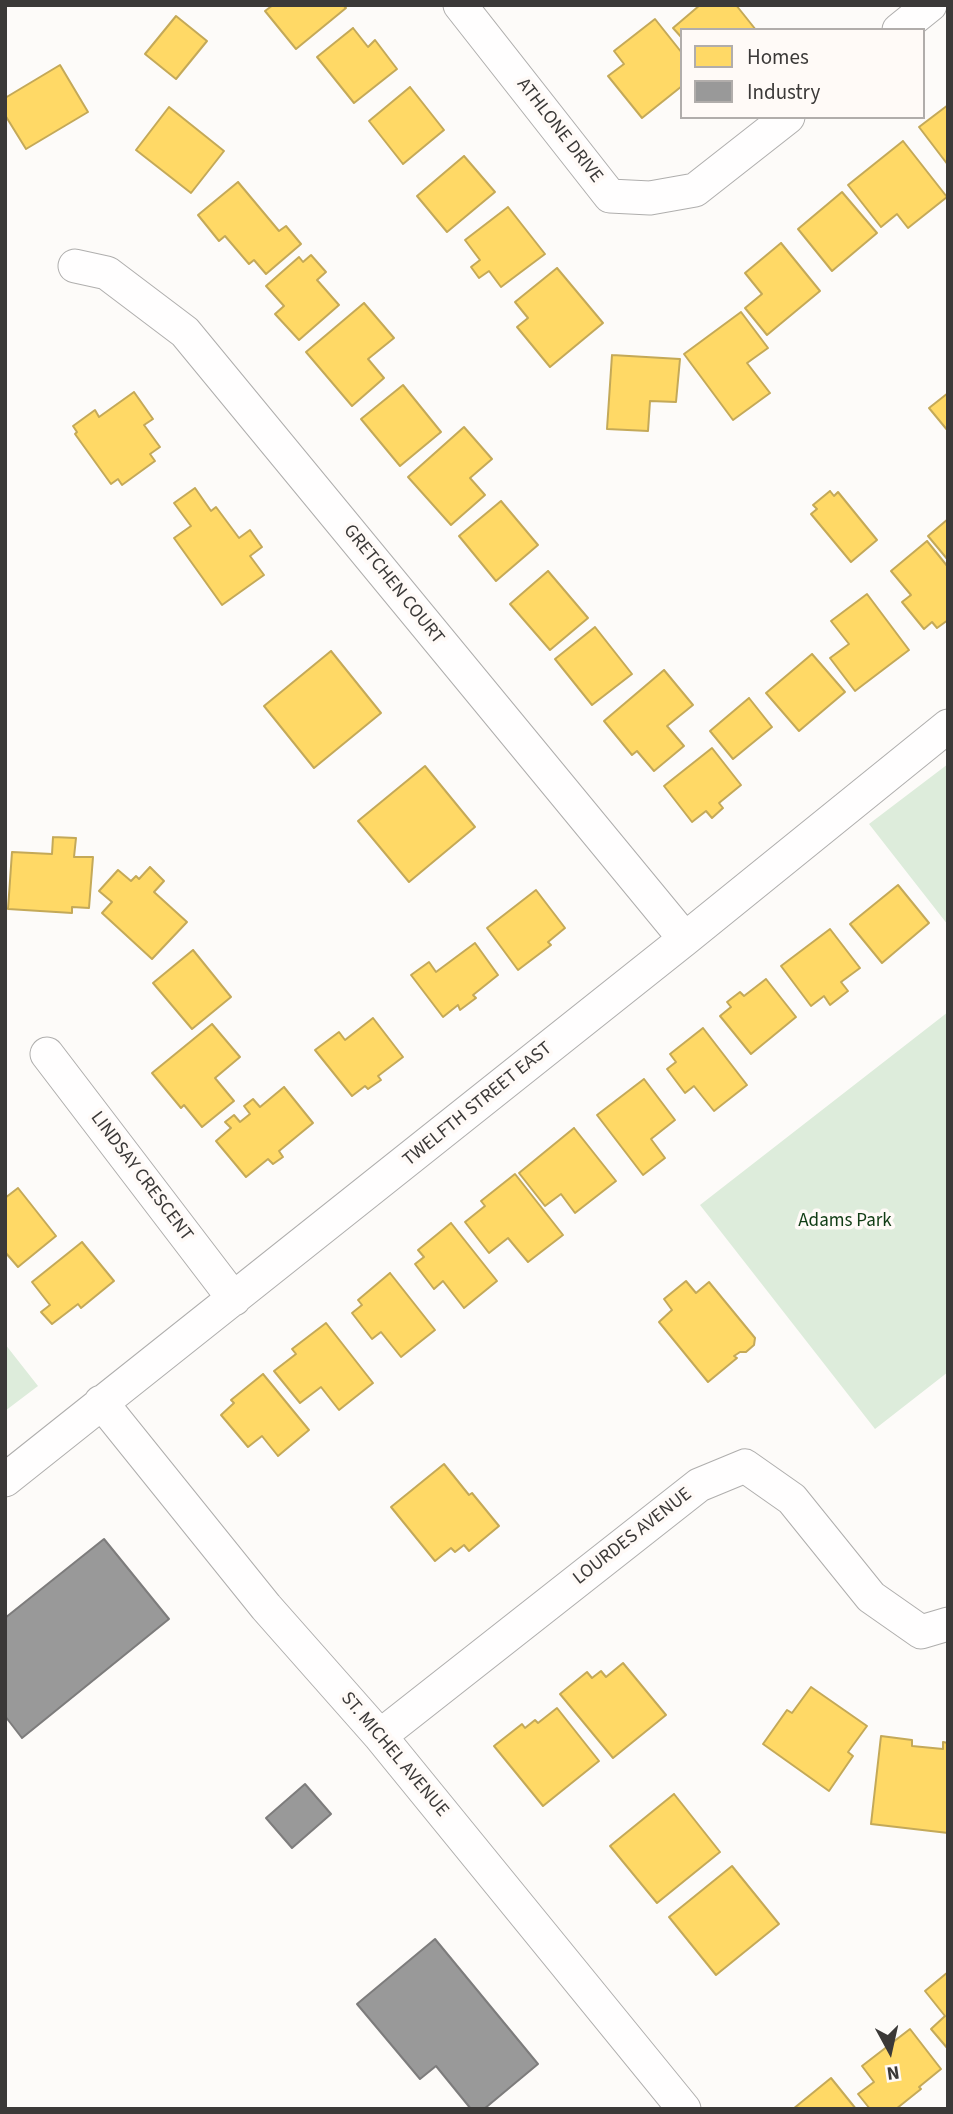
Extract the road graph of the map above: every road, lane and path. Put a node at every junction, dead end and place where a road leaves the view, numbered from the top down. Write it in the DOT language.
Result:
graph roads {
  1 [pos="460,5"];
  2 [pos="930,5"];
  3 [pos="901,28"];
  4 [pos="785,119"];
  5 [pos="75,266"];
  6 [pos="948,726"];
  7 [pos="685,939"];
  8 [pos="47,1054"];
  9 [pos="234,1299"];
  10 [pos="101,1402"];
  11 [pos="5,1480"];
  12 [pos="948,1624"];
  13 [pos="380,1736"];
  14 [pos="684,2109"];
  1 -- 4 [label="street, ATHLONE DRIVE"];
  2 -- 3 [label="street"];
  5 -- 7 [label="street, GRETCHEN COURT"];
  6 -- 7 [label="street, TWELFTH STREET EAST"];
  7 -- 9 [label="street, TWELFTH STREET EAST"];
  8 -- 9 [label="street, LINDSAY CRESCENT"];
  9 -- 10 [label="street, TWELFTH STREET EAST"];
  10 -- 11 [label="street, TWELFTH STREET EAST"];
  10 -- 13 [label="street, ST. MICHEL AVENUE"];
  12 -- 13 [label="street, LOURDES AVENUE"];
  13 -- 14 [label="street, ST. MICHEL AVENUE"];
}
